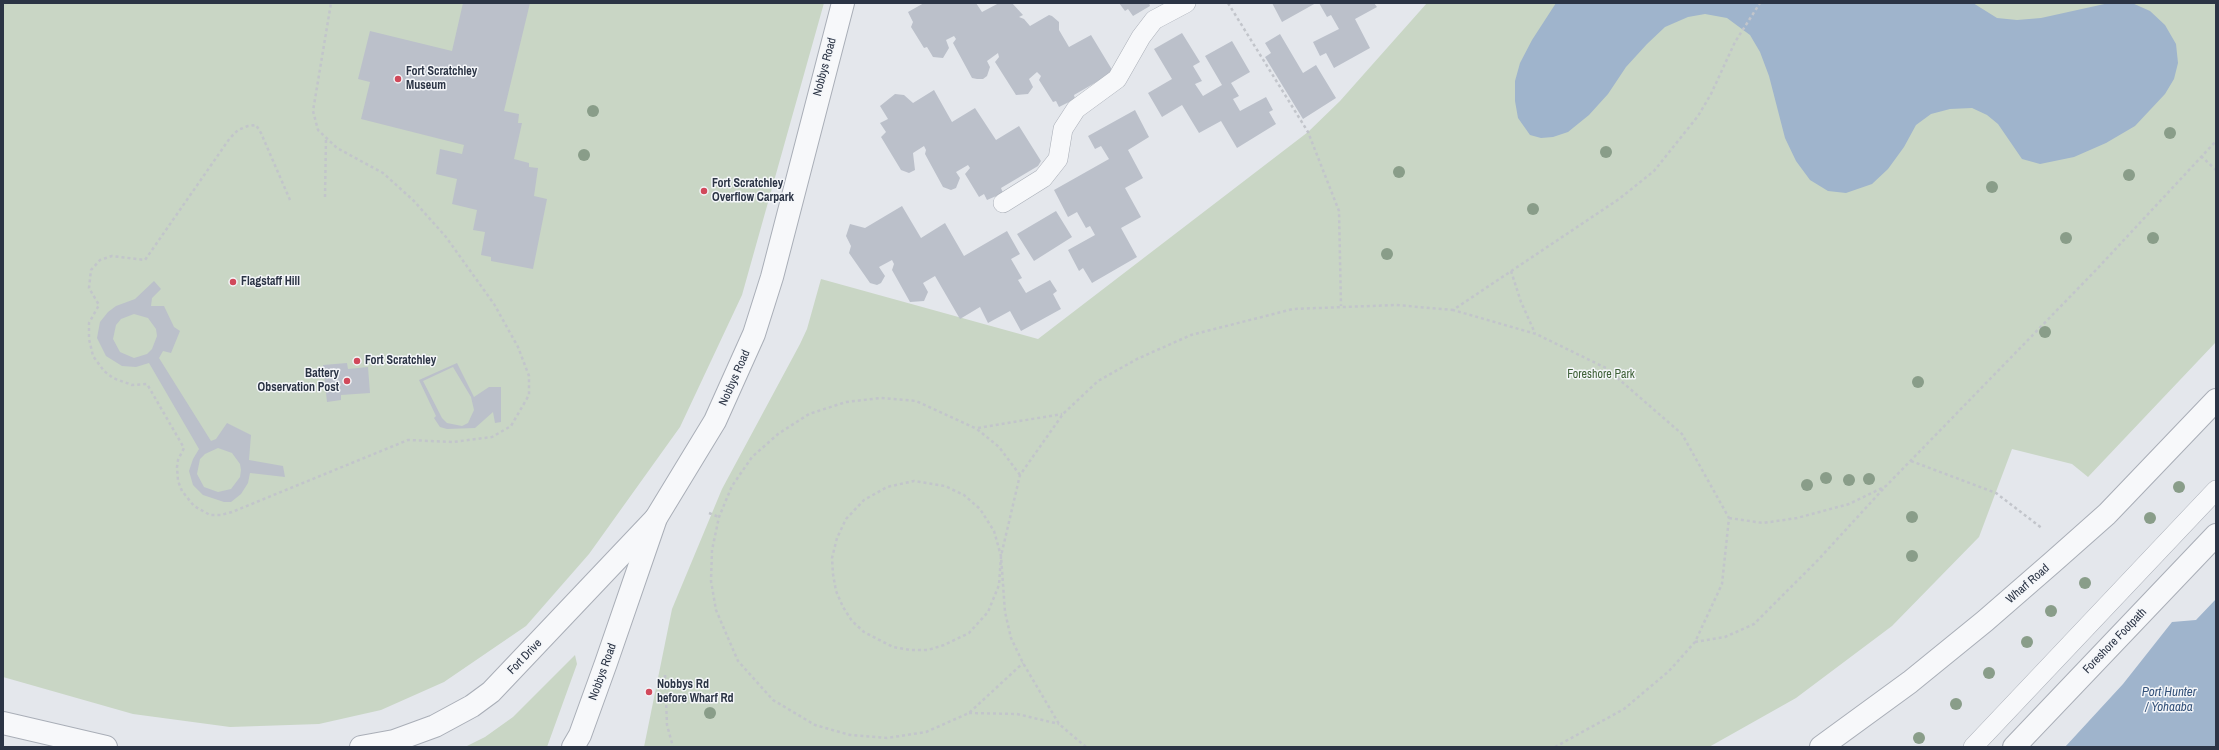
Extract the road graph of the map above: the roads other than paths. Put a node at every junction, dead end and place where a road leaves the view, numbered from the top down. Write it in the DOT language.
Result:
graph roads {
  1 [pos="843,3"];
  2 [pos="1186,3"];
  3 [pos="1003,203"];
  4 [pos="2216,400"];
  5 [pos="2216,490"];
  6 [pos="656,518"];
  7 [pos="2216,535"];
  8 [pos="3,724"];
  9 [pos="577,743"];
  10 [pos="106,747"];
  11 [pos="361,747"];
  12 [pos="1821,747"];
  13 [pos="1973,747"];
  14 [pos="2014,747"];
  1 -- 6 [label="street, Nobbys Road"];
  2 -- 3 [label="lane"];
  4 -- 12 [label="street, Wharf Road"];
  5 -- 13 [label="lane"];
  6 -- 9 [label="street, Nobbys Road"];
  6 -- 11 [label="street, Fort Drive"];
  7 -- 14 [label="street, Foreshore Footpath"];
  8 -- 10 [label="street"];
}
